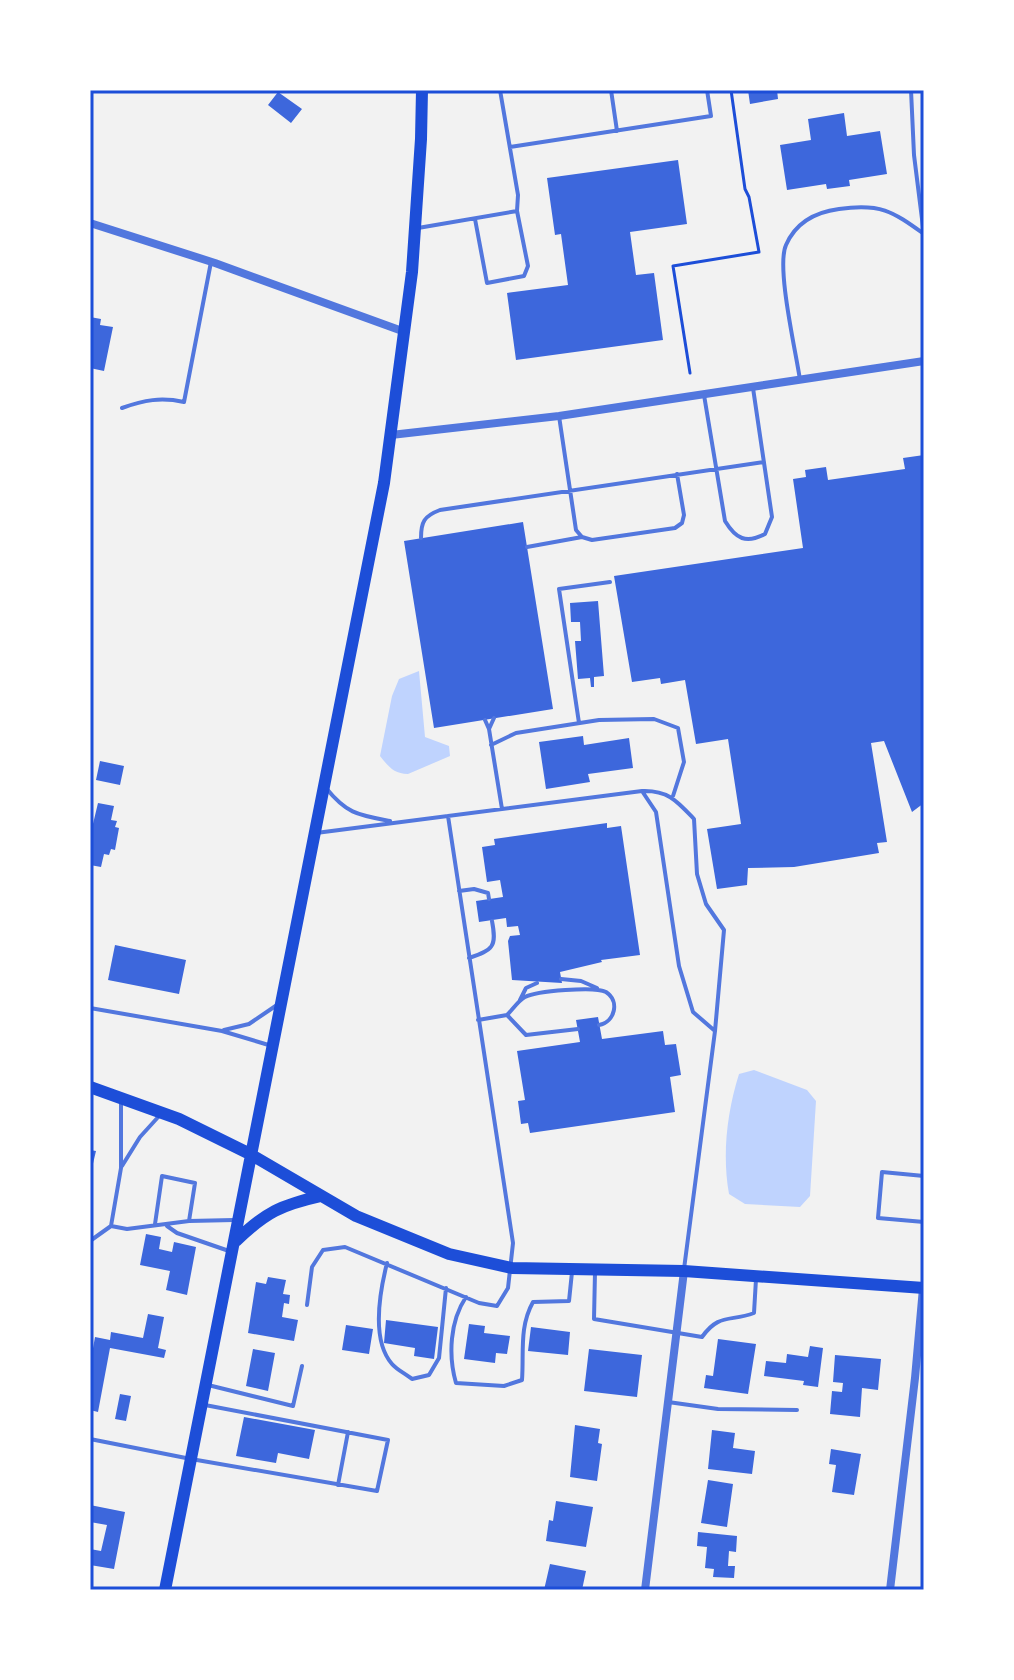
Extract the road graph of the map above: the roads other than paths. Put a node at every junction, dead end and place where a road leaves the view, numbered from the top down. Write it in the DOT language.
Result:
graph roads {
  1 [pos="422,90"];
  2 [pos="500,90"];
  3 [pos="611,90"];
  4 [pos="707,90"];
  5 [pos="911,90"];
  6 [pos="617,131"];
  7 [pos="510,147"];
  8 [pos="517,211"];
  9 [pos="475,219"];
  10 [pos="90,223"];
  11 [pos="415,229"];
  12 [pos="924,235"];
  13 [pos="211,262"];
  14 [pos="405,332"];
  15 [pos="924,361"];
  16 [pos="801,381"];
  17 [pos="753,388"];
  18 [pos="704,395"];
  19 [pos="122,408"];
  20 [pos="559,416"];
  21 [pos="391,435"];
  22 [pos="764,462"];
  23 [pos="716,470"];
  24 [pos="677,473"];
  25 [pos="570,491"];
  26 [pos="582,537"];
  27 [pos="421,538"];
  28 [pos="527,547"];
  29 [pos="610,582"];
  30 [pos="494,718"];
  31 [pos="485,720"];
  32 [pos="579,723"];
  33 [pos="489,729"];
  34 [pos="491,745"];
  35 [pos="324,785"];
  36 [pos="642,791"];
  37 [pos="673,796"];
  38 [pos="502,809"];
  39 [pos="448,816"];
  40 [pos="396,823"];
  41 [pos="313,833"];
  42 [pos="459,891"];
  43 [pos="489,899"];
  44 [pos="492,921"];
  45 [pos="469,958"];
  46 [pos="561,979"];
  47 [pos="537,983"];
  48 [pos="603,990"];
  49 [pos="282,1001"];
  50 [pos="518,1003"];
  51 [pos="90,1008"];
  52 [pos="507,1015"];
  53 [pos="478,1020"];
  54 [pos="599,1025"];
  55 [pos="578,1029"];
  56 [pos="222,1031"];
  57 [pos="715,1031"];
  58 [pos="274,1046"];
  59 [pos="90,1087"];
  60 [pos="121,1098"];
  61 [pos="162,1113"];
  62 [pos="250,1154"];
  63 [pos="121,1168"];
  64 [pos="924,1176"];
  65 [pos="321,1196"];
  66 [pos="238,1220"];
  67 [pos="189,1221"];
  68 [pos="924,1222"];
  69 [pos="155,1225"];
  70 [pos="165,1225"];
  71 [pos="111,1226"];
  72 [pos="90,1241"];
  73 [pos="232,1247"];
  74 [pos="387,1263"];
  75 [pos="512,1268"];
  76 [pos="572,1269"];
  77 [pos="595,1270"];
  78 [pos="684,1271"];
  79 [pos="756,1277"];
  80 [pos="446,1288"];
  81 [pos="923,1288"];
  82 [pos="466,1297"];
  83 [pos="307,1305"];
  84 [pos="676,1331"];
  85 [pos="921,1337"];
  86 [pos="302,1366"];
  87 [pos="206,1385"];
  88 [pos="668,1402"];
  89 [pos="202,1404"];
  90 [pos="797,1410"];
  91 [pos="348,1431"];
  92 [pos="90,1439"];
  93 [pos="191,1459"];
  94 [pos="338,1485"];
  95 [pos="165,1590"];
  96 [pos="645,1590"];
  97 [pos="890,1590"];
  1 -- 11 [label="main road"];
  2 -- 7 [label="lane"];
  3 -- 6 [label="lane"];
  4 -- 6 [label="lane"];
  5 -- 12 [label="lane"];
  6 -- 7 [label="lane"];
  7 -- 8 [label="lane"];
  8 -- 9 [label="lane"];
  8 -- 9 [label="lane"];
  9 -- 11 [label="lane"];
  10 -- 13 [label="street"];
  11 -- 14 [label="main road"];
  12 -- 16 [label="lane"];
  13 -- 14 [label="street"];
  13 -- 19 [label="lane"];
  14 -- 21 [label="main road"];
  15 -- 16 [label="street"];
  16 -- 17 [label="street"];
  17 -- 18 [label="street"];
  17 -- 22 [label="lane"];
  18 -- 20 [label="street"];
  18 -- 23 [label="lane"];
  20 -- 21 [label="street"];
  20 -- 25 [label="lane"];
  21 -- 35 [label="main road"];
  22 -- 23 [label="lane"];
  22 -- 23 [label="lane"];
  23 -- 24 [label="lane"];
  24 -- 25 [label="lane"];
  24 -- 26 [label="lane"];
  25 -- 26 [label="lane"];
  25 -- 27 [label="lane"];
  26 -- 28 [label="lane"];
  29 -- 32 [label="lane"];
  30 -- 33 [label="lane"];
  31 -- 33 [label="lane"];
  32 -- 34 [label="lane"];
  32 -- 37 [label="lane"];
  33 -- 34 [label="lane"];
  34 -- 38 [label="lane"];
  35 -- 40 [label="lane"];
  35 -- 41 [label="main road"];
  36 -- 37 [label="lane"];
  36 -- 38 [label="lane"];
  36 -- 57 [label="lane"];
  37 -- 57 [label="lane"];
  38 -- 39 [label="lane"];
  39 -- 40 [label="lane"];
  39 -- 42 [label="lane"];
  40 -- 41 [label="lane"];
  41 -- 49 [label="main road"];
  42 -- 43 [label="lane"];
  42 -- 45 [label="lane"];
  44 -- 45 [label="lane"];
  45 -- 53 [label="lane"];
  46 -- 48 [label="lane"];
  47 -- 50 [label="lane"];
  48 -- 50 [label="lane"];
  48 -- 54 [label="lane"];
  49 -- 56 [label="lane"];
  49 -- 58 [label="main road"];
  50 -- 52 [label="lane"];
  51 -- 56 [label="lane"];
  52 -- 53 [label="lane"];
  52 -- 55 [label="lane"];
  53 -- 75 [label="lane"];
  56 -- 58 [label="lane"];
  57 -- 78 [label="lane"];
  58 -- 62 [label="main road"];
  59 -- 60 [label="main road"];
  60 -- 61 [label="main road"];
  60 -- 63 [label="lane"];
  61 -- 62 [label="main road"];
  61 -- 63 [label="lane"];
  62 -- 65 [label="main road"];
  62 -- 66 [label="main road"];
  63 -- 71 [label="lane"];
  64 -- 68 [label="lane"];
  65 -- 73 [label="main road"];
  65 -- 75 [label="main road"];
  66 -- 67 [label="lane"];
  66 -- 73 [label="main road"];
  67 -- 69 [label="lane"];
  67 -- 70 [label="lane"];
  69 -- 70 [label="lane"];
  69 -- 71 [label="lane"];
  70 -- 73 [label="lane"];
  71 -- 72 [label="lane"];
  73 -- 87 [label="main road"];
  74 -- 80 [label="lane"];
  74 -- 80 [label="lane"];
  74 -- 83 [label="lane"];
  75 -- 76 [label="main road"];
  75 -- 82 [label="lane"];
  76 -- 77 [label="main road"];
  76 -- 82 [label="lane"];
  77 -- 78 [label="main road"];
  77 -- 84 [label="lane"];
  78 -- 79 [label="main road"];
  78 -- 84 [label="street"];
  79 -- 81 [label="main road"];
  79 -- 84 [label="lane"];
  80 -- 82 [label="lane"];
  81 -- 85 [label="street"];
  84 -- 88 [label="street"];
  85 -- 97 [label="street"];
  86 -- 87 [label="lane"];
  87 -- 89 [label="main road"];
  88 -- 90 [label="lane"];
  88 -- 96 [label="street"];
  89 -- 91 [label="lane"];
  89 -- 93 [label="main road"];
  91 -- 94 [label="lane"];
  91 -- 94 [label="lane"];
  92 -- 93 [label="lane"];
  93 -- 94 [label="lane"];
  93 -- 95 [label="main road"];
}
